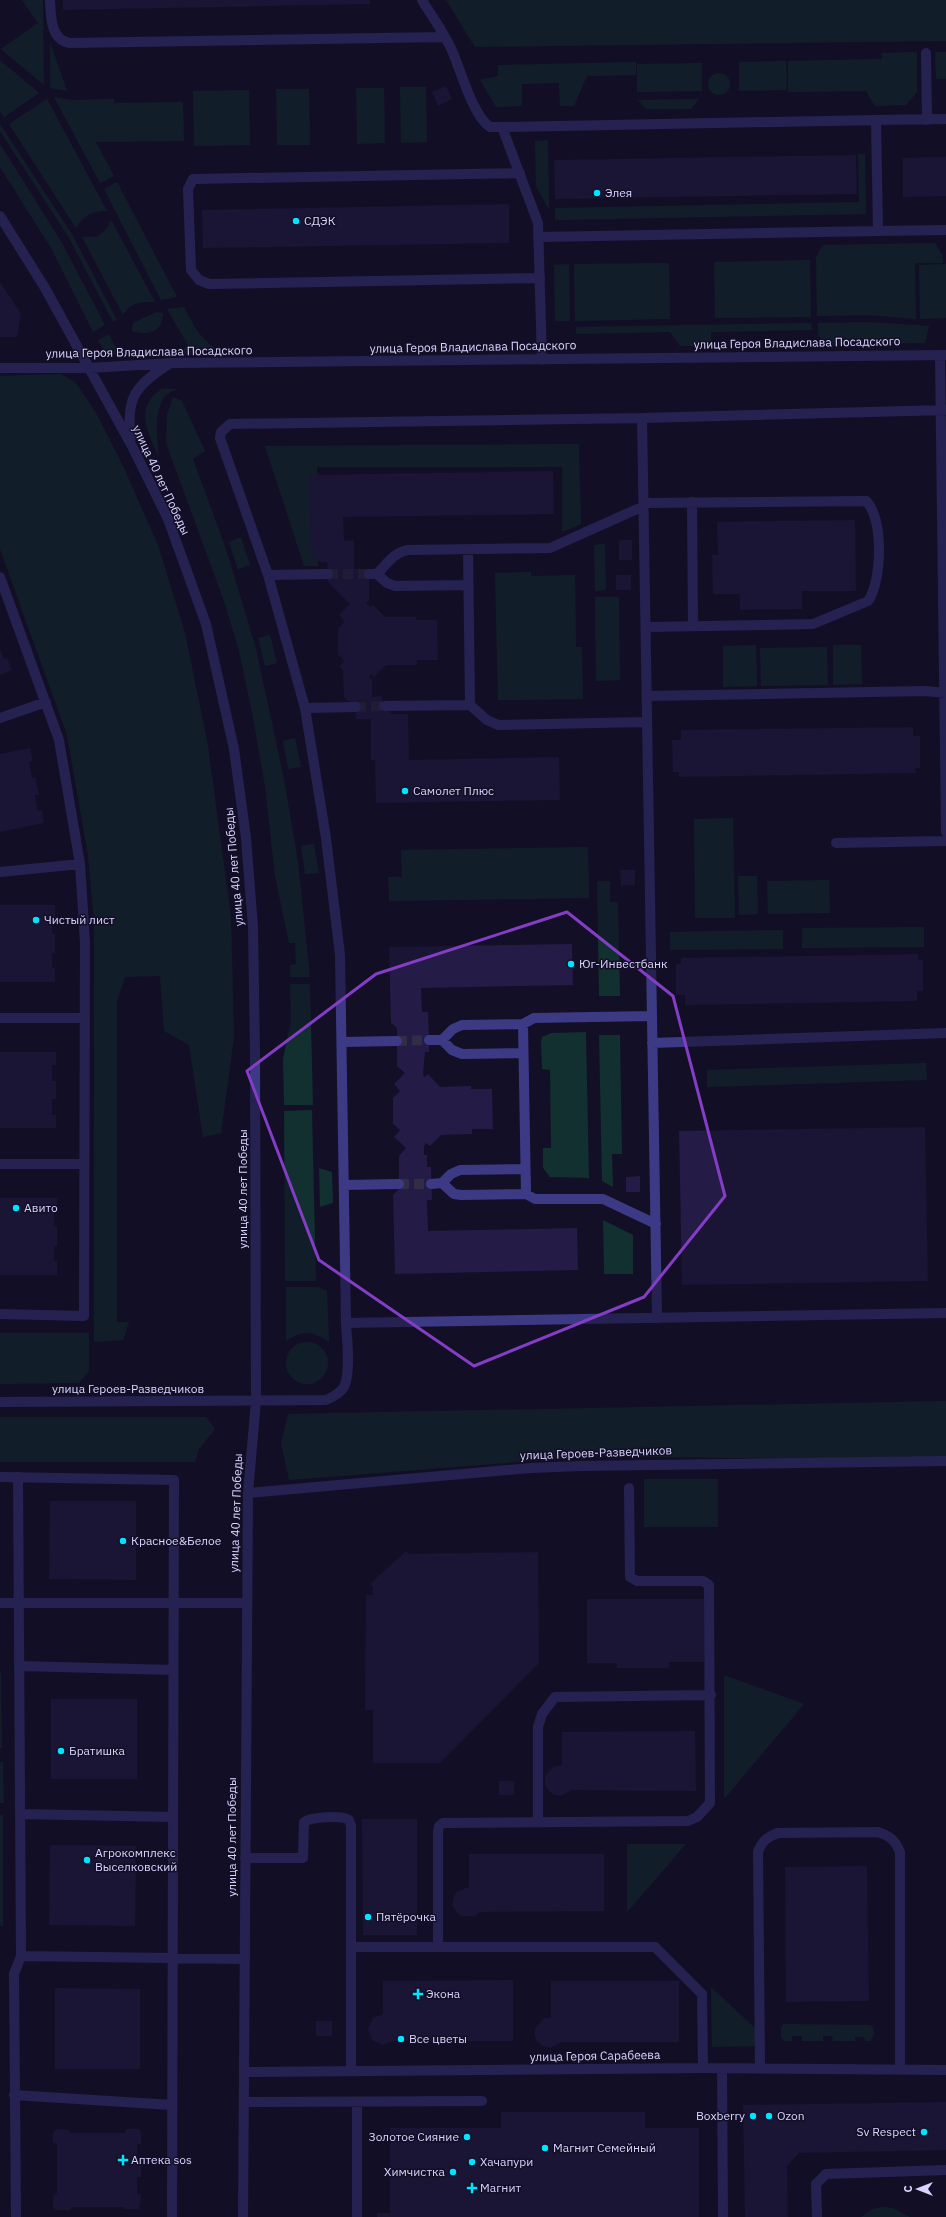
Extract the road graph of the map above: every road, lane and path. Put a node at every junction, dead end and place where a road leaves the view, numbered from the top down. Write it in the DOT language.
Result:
graph roads {
  1 [pos="50,0"];
  2 [pos="422,0"];
  3 [pos="444,37"];
  4 [pos="926,53"];
  5 [pos="946,119"];
  6 [pos="876,120"];
  7 [pos="927,120"];
  8 [pos="502,127"];
  9 [pos="520,173"];
  10 [pos="0,216"];
  11 [pos="946,230"];
  12 [pos="878,231"];
  13 [pos="540,237"];
  14 [pos="540,278"];
  15 [pos="943,355"];
  16 [pos="542,360"];
  17 [pos="171,363"];
  18 [pos="0,368"];
  19 [pos="90,368"];
  20 [pos="943,410"];
  21 [pos="642,418"];
  22 [pos="132,446"];
  23 [pos="692,502"];
  24 [pos="644,505"];
  25 [pos="468,549"];
  26 [pos="328,574"];
  27 [pos="268,575"];
  28 [pos="0,577"];
  29 [pos="468,585"];
  30 [pos="693,626"];
  31 [pos="646,627"];
  32 [pos="945,693"];
  33 [pos="647,696"];
  34 [pos="46,702"];
  35 [pos="470,705"];
  36 [pos="384,706"];
  37 [pos="356,707"];
  38 [pos="305,708"];
  39 [pos="0,718"];
  40 [pos="647,722"];
  41 [pos="946,832"];
  42 [pos="946,841"];
  43 [pos="836,843"];
  44 [pos="80,864"];
  45 [pos="0,872"];
  46 [pos="652,1016"];
  47 [pos="0,1018"];
  48 [pos="84,1018"];
  49 [pos="523,1024"];
  50 [pos="946,1033"];
  51 [pos="429,1040"];
  52 [pos="442,1040"];
  53 [pos="397,1041"];
  54 [pos="342,1042"];
  55 [pos="652,1043"];
  56 [pos="523,1052"];
  57 [pos="0,1164"];
  58 [pos="84,1164"];
  59 [pos="525,1169"];
  60 [pos="442,1183"];
  61 [pos="399,1184"];
  62 [pos="431,1184"];
  63 [pos="344,1185"];
  64 [pos="526,1194"];
  65 [pos="656,1224"];
  66 [pos="946,1313"];
  67 [pos="0,1314"];
  68 [pos="657,1318"];
  69 [pos="346,1323"];
  70 [pos="256,1401"];
  71 [pos="0,1402"];
  72 [pos="946,1461"];
  73 [pos="0,1477"];
  74 [pos="18,1477"];
  75 [pos="629,1488"];
  76 [pos="248,1493"];
  77 [pos="0,1602"];
  78 [pos="19,1603"];
  79 [pos="247,1603"];
  80 [pos="174,1604"];
  81 [pos="20,1666"];
  82 [pos="173,1670"];
  83 [pos="711,1695"];
  84 [pos="20,1814"];
  85 [pos="173,1817"];
  86 [pos="538,1822"];
  87 [pos="245,1858"];
  88 [pos="351,1947"];
  89 [pos="438,1947"];
  90 [pos="22,1956"];
  91 [pos="172,1959"];
  92 [pos="245,1959"];
  93 [pos="703,2068"];
  94 [pos="722,2068"];
  95 [pos="760,2068"];
  96 [pos="900,2069"];
  97 [pos="946,2070"];
  98 [pos="351,2071"];
  99 [pos="244,2072"];
  100 [pos="14,2096"];
  101 [pos="482,2101"];
  102 [pos="244,2102"];
  103 [pos="356,2102"];
  104 [pos="172,2105"];
  105 [pos="946,2170"];
  106 [pos="16,2217"];
  107 [pos="172,2217"];
  108 [pos="243,2217"];
  109 [pos="357,2217"];
  110 [pos="723,2217"];
  111 [pos="817,2217"];
  1 -- 3 [label="street"];
  2 -- 3 [label="street"];
  3 -- 8 [label="street"];
  4 -- 7 [label="street"];
  5 -- 7 [label="street"];
  6 -- 7 [label="street"];
  6 -- 8 [label="street"];
  6 -- 12 [label="street"];
  8 -- 9 [label="street"];
  9 -- 13 [label="street"];
  9 -- 14 [label="street"];
  10 -- 19 [label="street, улица 40 лет Победы"];
  11 -- 12 [label="street"];
  12 -- 13 [label="street"];
  13 -- 14 [label="street"];
  14 -- 16 [label="street"];
  15 -- 16 [label="street, улица Героя Владислава Посадского"];
  15 -- 20 [label="street"];
  16 -- 17 [label="street, улица Героя Владислава Посадского"];
  17 -- 19 [label="street, улица Героя Владислава Посадского"];
  17 -- 22 [label="street"];
  18 -- 19 [label="street, улица Героя Владислава Посадского"];
  19 -- 22 [label="street, улица 40 лет Победы"];
  20 -- 21 [label="street"];
  20 -- 32 [label="street"];
  21 -- 24 [label="street"];
  21 -- 27 [label="street, улица Героев-Разведчиков"];
  22 -- 70 [label="street, улица 40 лет Победы"];
  23 -- 24 [label="street"];
  23 -- 30 [label="street"];
  23 -- 30 [label="street"];
  24 -- 25 [label="street"];
  24 -- 31 [label="street"];
  25 -- 29 [label="street"];
  25 -- 29 [label="street"];
  26 -- 27 [label="street"];
  27 -- 38 [label="street, улица Героев-Разведчиков"];
  28 -- 34 [label="street"];
  29 -- 35 [label="street"];
  30 -- 31 [label="street"];
  31 -- 33 [label="street"];
  32 -- 33 [label="street"];
  32 -- 41 [label="street"];
  33 -- 40 [label="street"];
  34 -- 39 [label="street"];
  34 -- 44 [label="street"];
  35 -- 36 [label="street"];
  35 -- 40 [label="street"];
  37 -- 38 [label="street"];
  38 -- 54 [label="street, улица Героев-Разведчиков"];
  40 -- 46 [label="street"];
  42 -- 43 [label="street"];
  44 -- 45 [label="street"];
  44 -- 48 [label="street"];
  46 -- 49 [label="street"];
  46 -- 55 [label="street"];
  47 -- 48 [label="street"];
  48 -- 58 [label="street"];
  49 -- 52 [label="street"];
  49 -- 56 [label="street"];
  50 -- 55 [label="street"];
  51 -- 52 [label="street"];
  52 -- 56 [label="street"];
  53 -- 54 [label="street"];
  54 -- 63 [label="street, улица Героев-Разведчиков"];
  55 -- 65 [label="street"];
  56 -- 59 [label="street"];
  57 -- 58 [label="street"];
  58 -- 67 [label="street"];
  59 -- 60 [label="street"];
  59 -- 64 [label="street"];
  60 -- 62 [label="street"];
  60 -- 64 [label="street"];
  61 -- 63 [label="street"];
  63 -- 69 [label="street, улица Героев-Разведчиков"];
  64 -- 65 [label="street"];
  65 -- 68 [label="street"];
  66 -- 68 [label="street"];
  68 -- 69 [label="street"];
  69 -- 70 [label="street, улица Героев-Разведчиков"];
  70 -- 71 [label="street, улица Героев-Разведчиков"];
  70 -- 76 [label="street, улица 40 лет Победы"];
  72 -- 76 [label="street, улица Героев-Разведчиков"];
  73 -- 74 [label="street"];
  74 -- 78 [label="street"];
  74 -- 80 [label="street"];
  75 -- 83 [label="street"];
  76 -- 79 [label="street, улица 40 лет Победы"];
  77 -- 78 [label="street"];
  78 -- 80 [label="street"];
  78 -- 81 [label="street"];
  79 -- 80 [label="street"];
  79 -- 87 [label="street, улица 40 лет Победы"];
  80 -- 82 [label="street"];
  81 -- 82 [label="street"];
  81 -- 84 [label="street"];
  82 -- 85 [label="street"];
  83 -- 86 [label="street"];
  83 -- 86 [label="street"];
  84 -- 85 [label="street"];
  84 -- 90 [label="street"];
  85 -- 91 [label="street"];
  86 -- 89 [label="street"];
  87 -- 88 [label="street"];
  87 -- 92 [label="street, улица 40 лет Победы"];
  88 -- 89 [label="street"];
  88 -- 98 [label="street"];
  89 -- 93 [label="street"];
  90 -- 91 [label="street"];
  90 -- 100 [label="street"];
  91 -- 92 [label="street"];
  91 -- 104 [label="street"];
  92 -- 99 [label="street, улица 40 лет Победы"];
  93 -- 94 [label="street, улица Героя Сарабеева"];
  93 -- 98 [label="street, улица Героя Сарабеева"];
  94 -- 95 [label="street, улица Героя Сарабеева"];
  94 -- 110 [label="street"];
  95 -- 96 [label="street, улица Героя Сарабеева"];
  95 -- 96 [label="street"];
  96 -- 97 [label="street, улица Героя Сарабеева"];
  98 -- 99 [label="street, улица Героя Сарабеева"];
  99 -- 102 [label="street, улица 40 лет Победы"];
  100 -- 104 [label="street"];
  100 -- 106 [label="street"];
  101 -- 103 [label="street"];
  102 -- 103 [label="street"];
  102 -- 108 [label="street, улица 40 лет Победы"];
  103 -- 109 [label="street"];
  104 -- 107 [label="street"];
  105 -- 111 [label="street"];
}
